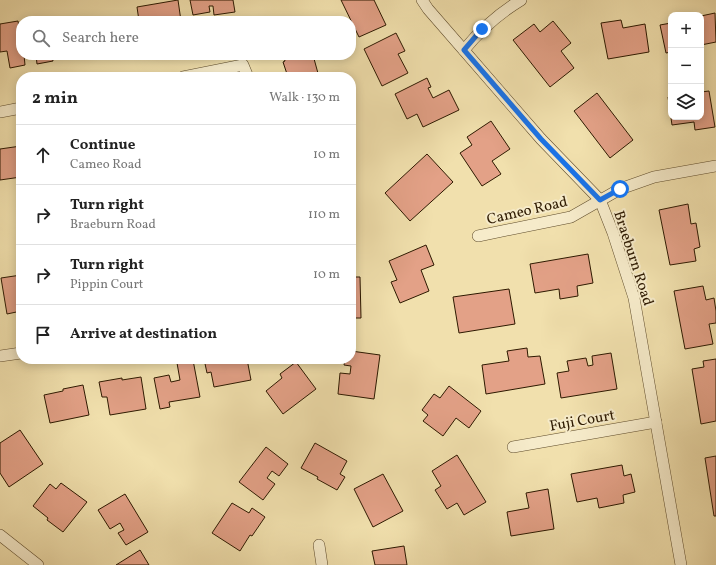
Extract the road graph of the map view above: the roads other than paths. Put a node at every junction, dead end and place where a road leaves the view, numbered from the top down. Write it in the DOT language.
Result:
graph roads {
  1 [pos="422,0"];
  2 [pos="521,0"];
  3 [pos="464,50"];
  4 [pos="208,72"];
  5 [pos="246,72"];
  6 [pos="16,109"];
  7 [pos="0,112"];
  8 [pos="716,166"];
  9 [pos="600,200"];
  10 [pos="478,236"];
  11 [pos="16,353"];
  12 [pos="0,356"];
  13 [pos="656,422"];
  14 [pos="513,447"];
  15 [pos="0,535"];
  16 [pos="319,545"];
  17 [pos="38,565"];
  18 [pos="322,565"];
  19 [pos="681,565"];
  1 -- 3 [label="street, Braeburn Road"];
  2 -- 3 [label="street"];
  3 -- 9 [label="street, Braeburn Road"];
  4 -- 5 [label="street"];
  6 -- 7 [label="street"];
  8 -- 9 [label="street, Cameo Road"];
  9 -- 10 [label="street, Cameo Road"];
  9 -- 13 [label="street, Braeburn Road"];
  11 -- 12 [label="street"];
  13 -- 14 [label="street, Fuji Court"];
  13 -- 19 [label="street, Braeburn Road"];
  15 -- 17 [label="street"];
  16 -- 18 [label="street"];
}
